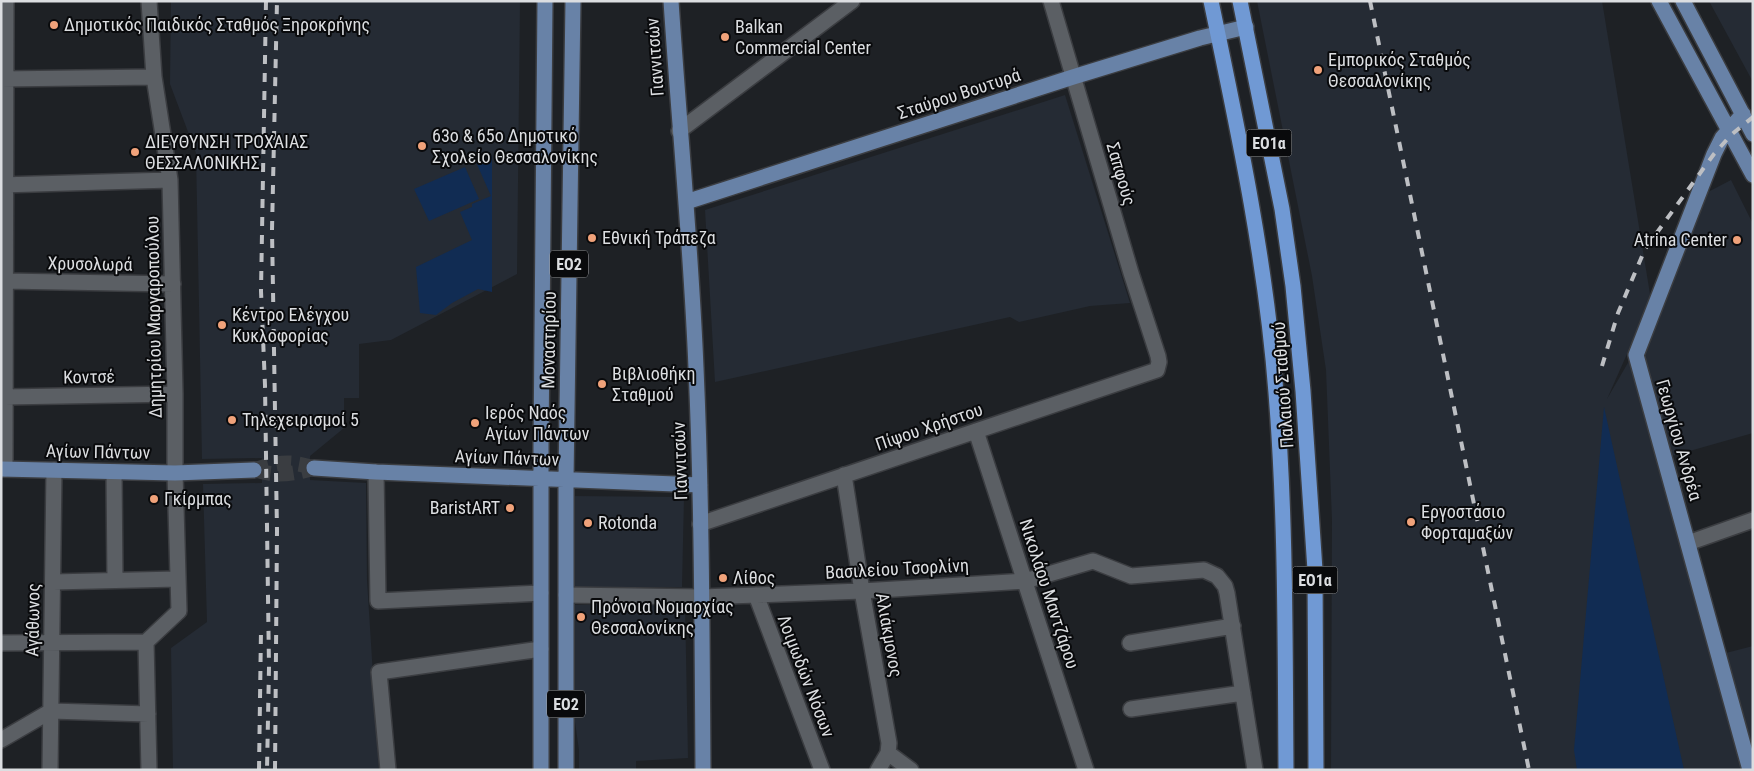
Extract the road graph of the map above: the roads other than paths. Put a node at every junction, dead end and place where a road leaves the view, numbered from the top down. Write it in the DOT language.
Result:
graph roads {
  1 [pos="6,1"];
  2 [pos="149,1"];
  3 [pos="546,1"];
  4 [pos="573,1"];
  5 [pos="670,1"];
  6 [pos="852,1"];
  7 [pos="1051,1"];
  8 [pos="1211,1"];
  9 [pos="1240,1"];
  10 [pos="1659,1"];
  11 [pos="1683,1"];
  12 [pos="1246,27"];
  13 [pos="1218,33"];
  14 [pos="154,77"];
  15 [pos="1073,77"];
  16 [pos="4,79"];
  17 [pos="1743,114"];
  18 [pos="1729,130"];
  19 [pos="679,131"];
  20 [pos="1753,134"];
  21 [pos="1753,175"];
  22 [pos="170,180"];
  23 [pos="3,185"];
  24 [pos="686,202"];
  25 [pos="5,281"];
  26 [pos="173,284"];
  27 [pos="3,305"];
  28 [pos="1158,356"];
  29 [pos="175,394"];
  30 [pos="5,397"];
  31 [pos="3,413"];
  32 [pos="976,431"];
  33 [pos="314,468"];
  34 [pos="3,469"];
  35 [pos="54,470"];
  36 [pos="254,470"];
  37 [pos="114,472"];
  38 [pos="376,472"];
  39 [pos="174,473"];
  40 [pos="844,475"];
  41 [pos="541,478"];
  42 [pos="566,479"];
  43 [pos="700,485"];
  44 [pos="1753,520"];
  45 [pos="700,524"];
  46 [pos="1688,543"];
  47 [pos="177,579"];
  48 [pos="115,580"];
  49 [pos="1025,581"];
  50 [pos="53,582"];
  51 [pos="862,591"];
  52 [pos="541,593"];
  53 [pos="566,595"];
  54 [pos="756,595"];
  55 [pos="701,597"];
  56 [pos="1233,626"];
  57 [pos="52,642"];
  58 [pos="146,642"];
  59 [pos="1,643"];
  60 [pos="1130,643"];
  61 [pos="541,649"];
  62 [pos="1243,693"];
  63 [pos="1131,709"];
  64 [pos="51,711"];
  65 [pos="148,714"];
  66 [pos="1,740"];
  67 [pos="888,753"];
  68 [pos="50,770"];
  69 [pos="149,770"];
  70 [pos="388,770"];
  71 [pos="541,770"];
  72 [pos="566,770"];
  73 [pos="704,770"];
  74 [pos="822,770"];
  75 [pos="878,770"];
  76 [pos="911,770"];
  77 [pos="1086,770"];
  78 [pos="1255,770"];
  79 [pos="1286,770"];
  80 [pos="1316,770"];
  81 [pos="1750,770"];
  1 -- 16 [label="street"];
  2 -- 14 [label="street, Δημητρίου Μαργαροπούλου"];
  3 -- 41 [label="main road, Μοναστηρίου / ΕΟ2"];
  4 -- 42 [label="main road, Μοναστηρίου / ΕΟ2"];
  5 -- 19 [label="main road, Γιαννιτσών"];
  6 -- 19 [label="street"];
  7 -- 15 [label="street, Σαπφούς"];
  8 -- 13 [label="highway, Παλαιού Σταθμού / ΕΟ1α"];
  9 -- 12 [label="highway, Παλαιού Σταθμού / ΕΟ1α"];
  10 -- 18 [label="main road"];
  11 -- 17 [label="main road"];
  12 -- 13 [label="main road, Σταύρου Βουτυρά"];
  12 -- 80 [label="highway, Παλαιού Σταθμού / ΕΟ1α"];
  13 -- 15 [label="main road, Σταύρου Βουτυρά"];
  13 -- 79 [label="highway, Παλαιού Σταθμού / ΕΟ1α"];
  14 -- 16 [label="street"];
  14 -- 22 [label="street, Δημητρίου Μαργαροπούλου"];
  15 -- 24 [label="main road, Σταύρου Βουτυρά"];
  15 -- 28 [label="street, Σαπφούς"];
  16 -- 23 [label="street"];
  17 -- 18 [label="main road, Γεωργίου Ανδρέα"];
  17 -- 20 [label="main road"];
  18 -- 21 [label="main road"];
  18 -- 46 [label="main road, Γεωργίου Ανδρέα"];
  19 -- 24 [label="main road, Γιαννιτσών"];
  22 -- 23 [label="street"];
  22 -- 26 [label="street, Δημητρίου Μαργαροπούλου"];
  23 -- 25 [label="street"];
  24 -- 43 [label="main road, Γιαννιτσών"];
  25 -- 26 [label="street, Χρυσολωρά"];
  25 -- 27 [label="street"];
  26 -- 29 [label="street, Δημητρίου Μαργαροπούλου"];
  27 -- 30 [label="street"];
  28 -- 32 [label="street, Πίψου Χρήστου"];
  29 -- 30 [label="street, Κοντσέ"];
  29 -- 39 [label="street, Δημητρίου Μαργαροπούλου"];
  30 -- 31 [label="street"];
  31 -- 34 [label="street"];
  32 -- 40 [label="street, Πίψου Χρήστου"];
  32 -- 49 [label="street, Νικολάου Μαντζάρου"];
  33 -- 38 [label="main road, Αγίων Πάντων"];
  34 -- 35 [label="main road, Αγίων Πάντων"];
  35 -- 37 [label="main road, Αγίων Πάντων"];
  35 -- 50 [label="street, Αγάθωνος"];
  36 -- 39 [label="main road, Αγίων Πάντων"];
  37 -- 39 [label="main road, Αγίων Πάντων"];
  37 -- 48 [label="street"];
  38 -- 41 [label="main road, Αγίων Πάντων"];
  38 -- 52 [label="street"];
  39 -- 47 [label="street, Δημητρίου Μαργαροπούλου"];
  40 -- 45 [label="street, Πίψου Χρήστου"];
  40 -- 51 [label="street, Αλιάκμονος"];
  41 -- 42 [label="main road, Αγίων Πάντων"];
  41 -- 52 [label="main road, Μοναστηρίου / ΕΟ2"];
  42 -- 43 [label="main road, Αγίων Πάντων"];
  42 -- 53 [label="main road, Μοναστηρίου / ΕΟ2"];
  43 -- 45 [label="main road, Γιαννιτσών"];
  44 -- 46 [label="street"];
  45 -- 55 [label="main road, Γιαννιτσών"];
  46 -- 81 [label="main road, Γεωργίου Ανδρέα"];
  47 -- 48 [label="street"];
  47 -- 58 [label="street, Δημητρίου Μαργαροπούλου"];
  48 -- 50 [label="street"];
  49 -- 51 [label="street, Βασιλείου Τσορλίνη"];
  49 -- 56 [label="street, Βασιλείου Τσορλίνη"];
  49 -- 77 [label="street, Νικολάου Μαντζάρου"];
  50 -- 57 [label="street, Αγάθωνος"];
  51 -- 54 [label="street, Βασιλείου Τσορλίνη"];
  51 -- 67 [label="street, Αλιάκμονος"];
  52 -- 61 [label="main road, Μοναστηρίου / ΕΟ2"];
  53 -- 55 [label="street, Βασιλείου Τσορλίνη"];
  53 -- 72 [label="main road, Μοναστηρίου / ΕΟ2"];
  54 -- 55 [label="street, Βασιλείου Τσορλίνη"];
  54 -- 74 [label="street, Λοιμωδών Νόσων"];
  55 -- 73 [label="main road, Γιαννιτσών"];
  56 -- 60 [label="street"];
  56 -- 62 [label="street"];
  57 -- 58 [label="street"];
  57 -- 59 [label="street"];
  57 -- 64 [label="street, Αγάθωνος"];
  58 -- 65 [label="street"];
  61 -- 70 [label="street"];
  61 -- 71 [label="main road, Μοναστηρίου / ΕΟ2"];
  62 -- 63 [label="street"];
  62 -- 78 [label="street"];
  64 -- 65 [label="street"];
  64 -- 66 [label="street"];
  64 -- 68 [label="street, Αγάθωνος"];
  65 -- 69 [label="street"];
  67 -- 75 [label="street"];
  67 -- 76 [label="street"];
}
